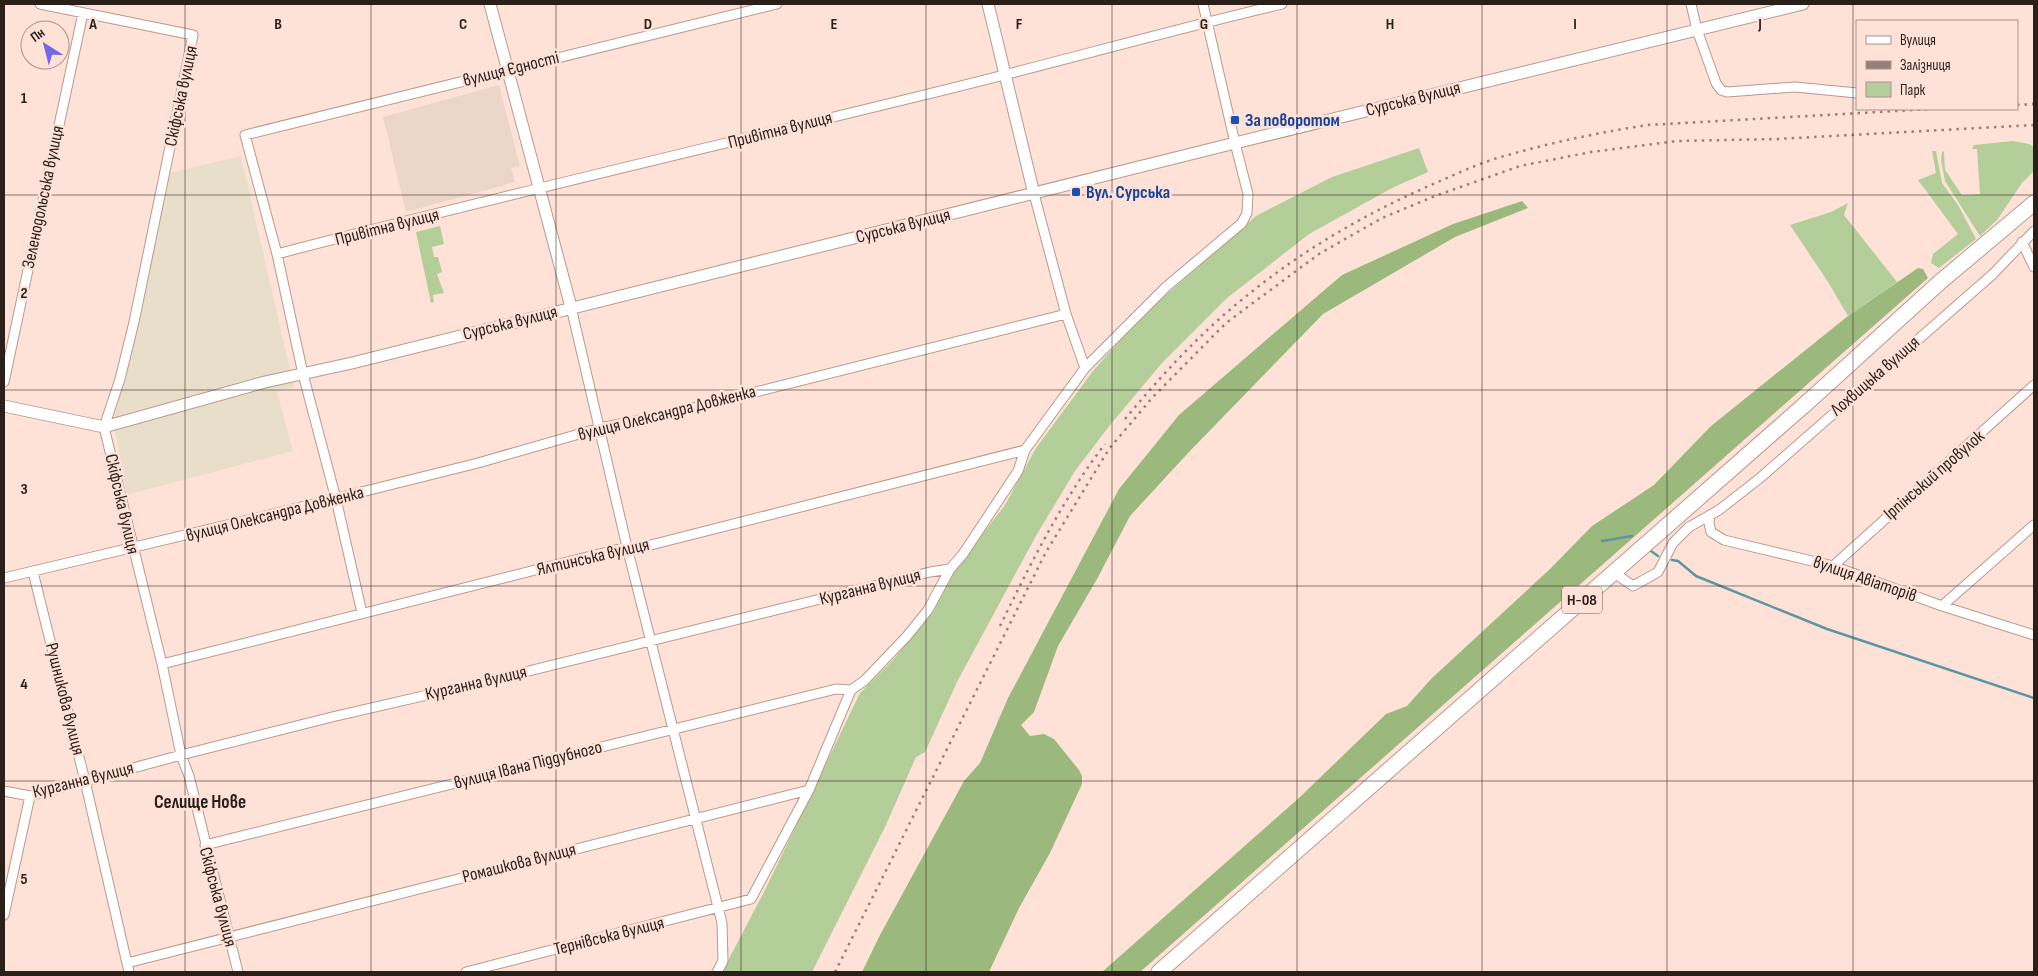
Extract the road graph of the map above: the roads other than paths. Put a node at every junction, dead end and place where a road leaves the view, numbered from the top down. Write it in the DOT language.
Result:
graph roads {
  1 [pos="40,4"];
  2 [pos="490,4"];
  3 [pos="777,4"];
  4 [pos="988,4"];
  5 [pos="1203,4"];
  6 [pos="1282,4"];
  7 [pos="1691,4"];
  8 [pos="1803,4"];
  9 [pos="83,13"];
  10 [pos="1207,22"];
  11 [pos="1697,30"];
  12 [pos="508,70"];
  13 [pos="1004,75"];
  14 [pos="1856,93"];
  15 [pos="1234,143"];
  16 [pos="539,190"];
  17 [pos="1034,194"];
  18 [pos="2034,203"];
  19 [pos="2034,231"];
  20 [pos="2022,242"];
  21 [pos="277,254"];
  22 [pos="2034,266"];
  23 [pos="572,307"];
  24 [pos="1066,314"];
  25 [pos="1085,368"];
  26 [pos="303,374"];
  27 [pos="4,382"];
  28 [pos="2034,385"];
  29 [pos="4,406"];
  30 [pos="104,427"];
  31 [pos="600,428"];
  32 [pos="1025,450"];
  33 [pos="336,498"];
  34 [pos="1710,515"];
  35 [pos="2034,524"];
  36 [pos="627,547"];
  37 [pos="132,549"];
  38 [pos="1833,566"];
  39 [pos="950,569"];
  40 [pos="33,572"];
  41 [pos="1614,572"];
  42 [pos="4,578"];
  43 [pos="1942,606"];
  44 [pos="362,613"];
  45 [pos="2034,634"];
  46 [pos="652,641"];
  47 [pos="162,664"];
  48 [pos="851,690"];
  49 [pos="674,728"];
  50 [pos="181,755"];
  51 [pos="85,781"];
  52 [pos="809,790"];
  53 [pos="4,791"];
  54 [pos="30,796"];
  55 [pos="694,819"];
  56 [pos="205,845"];
  57 [pos="717,908"];
  58 [pos="4,915"];
  59 [pos="229,937"];
  60 [pos="128,968"];
  61 [pos="238,972"];
  62 [pos="466,972"];
  63 [pos="717,972"];
  64 [pos="1159,972"];
  1 -- 9 [label="street"];
  2 -- 12 [label="street"];
  3 -- 12 [label="street, вулиця Єдності"];
  4 -- 13 [label="street"];
  5 -- 10 [label="street"];
  6 -- 10 [label="street, Привітна вулиця"];
  7 -- 11 [label="street"];
  8 -- 11 [label="street, Сурська вулиця"];
  9 -- 27 [label="street, Зеленодольська вулиця"];
  9 -- 30 [label="street, Скіфська вулиця"];
  10 -- 13 [label="street, Привітна вулиця"];
  10 -- 15 [label="street"];
  11 -- 14 [label="street"];
  11 -- 15 [label="street, Сурська вулиця"];
  12 -- 16 [label="street"];
  12 -- 21 [label="street, вулиця Єдності"];
  13 -- 16 [label="street, Привітна вулиця"];
  13 -- 17 [label="street"];
  15 -- 17 [label="street, Сурська вулиця"];
  15 -- 25 [label="street"];
  16 -- 21 [label="street, Привітна вулиця"];
  16 -- 23 [label="street"];
  17 -- 23 [label="street, Сурська вулиця"];
  17 -- 24 [label="street"];
  18 -- 41 [label="main road, Н-08"];
  19 -- 20 [label="street, Лохвицька вулиця"];
  20 -- 22 [label="street"];
  20 -- 34 [label="street, Лохвицька вулиця"];
  21 -- 26 [label="street"];
  23 -- 26 [label="street, Сурська вулиця"];
  23 -- 31 [label="street"];
  24 -- 25 [label="street"];
  24 -- 31 [label="street, вулиця Олександра Довженка"];
  25 -- 32 [label="street"];
  26 -- 30 [label="street, Сурська вулиця"];
  26 -- 33 [label="street"];
  28 -- 38 [label="street, Ірпінський провулок"];
  29 -- 30 [label="street, Сурська вулиця"];
  30 -- 37 [label="street, Скіфська вулиця"];
  31 -- 33 [label="street, вулиця Олександра Довженка"];
  31 -- 36 [label="street"];
  32 -- 36 [label="street, Ялтинська вулиця"];
  32 -- 39 [label="street"];
  33 -- 37 [label="street, вулиця Олександра Довженка"];
  33 -- 44 [label="street"];
  34 -- 38 [label="street, вулиця Авіаторів"];
  34 -- 41 [label="street, Лохвицька вулиця"];
  35 -- 43 [label="street"];
  36 -- 44 [label="street, Ялтинська вулиця"];
  36 -- 46 [label="street"];
  37 -- 40 [label="street, вулиця Олександра Довженка"];
  37 -- 47 [label="street, Скіфська вулиця"];
  38 -- 43 [label="street, вулиця Авіаторів"];
  39 -- 46 [label="street, Курганна вулиця"];
  39 -- 48 [label="street"];
  40 -- 42 [label="street, вулиця Олександра Довженка"];
  40 -- 51 [label="street, Рушникова вулиця"];
  41 -- 64 [label="main road, Н-08"];
  43 -- 45 [label="street, вулиця Авіаторів"];
  44 -- 47 [label="street, Ялтинська вулиця"];
  46 -- 49 [label="street"];
  46 -- 50 [label="street, Курганна вулиця"];
  47 -- 50 [label="street, Скіфська вулиця"];
  48 -- 49 [label="street, вулиця Івана Піддубного"];
  48 -- 52 [label="street"];
  49 -- 55 [label="street"];
  49 -- 56 [label="street, вулиця Івана Піддубного"];
  50 -- 51 [label="street, Курганна вулиця"];
  50 -- 56 [label="street, Скіфська вулиця"];
  51 -- 54 [label="street, Курганна вулиця"];
  51 -- 60 [label="street, Рушникова вулиця"];
  52 -- 55 [label="street, Ромашкова вулиця"];
  52 -- 57 [label="street, Тернівська вулиця"];
  53 -- 54 [label="street, Курганна вулиця"];
  54 -- 58 [label="street"];
  55 -- 57 [label="street"];
  55 -- 59 [label="street, Ромашкова вулиця"];
  56 -- 59 [label="street, Скіфська вулиця"];
  57 -- 62 [label="street, Тернівська вулиця"];
  57 -- 63 [label="street"];
  59 -- 60 [label="street, Ромашкова вулиця"];
  59 -- 61 [label="street, Скіфська вулиця"];
}
